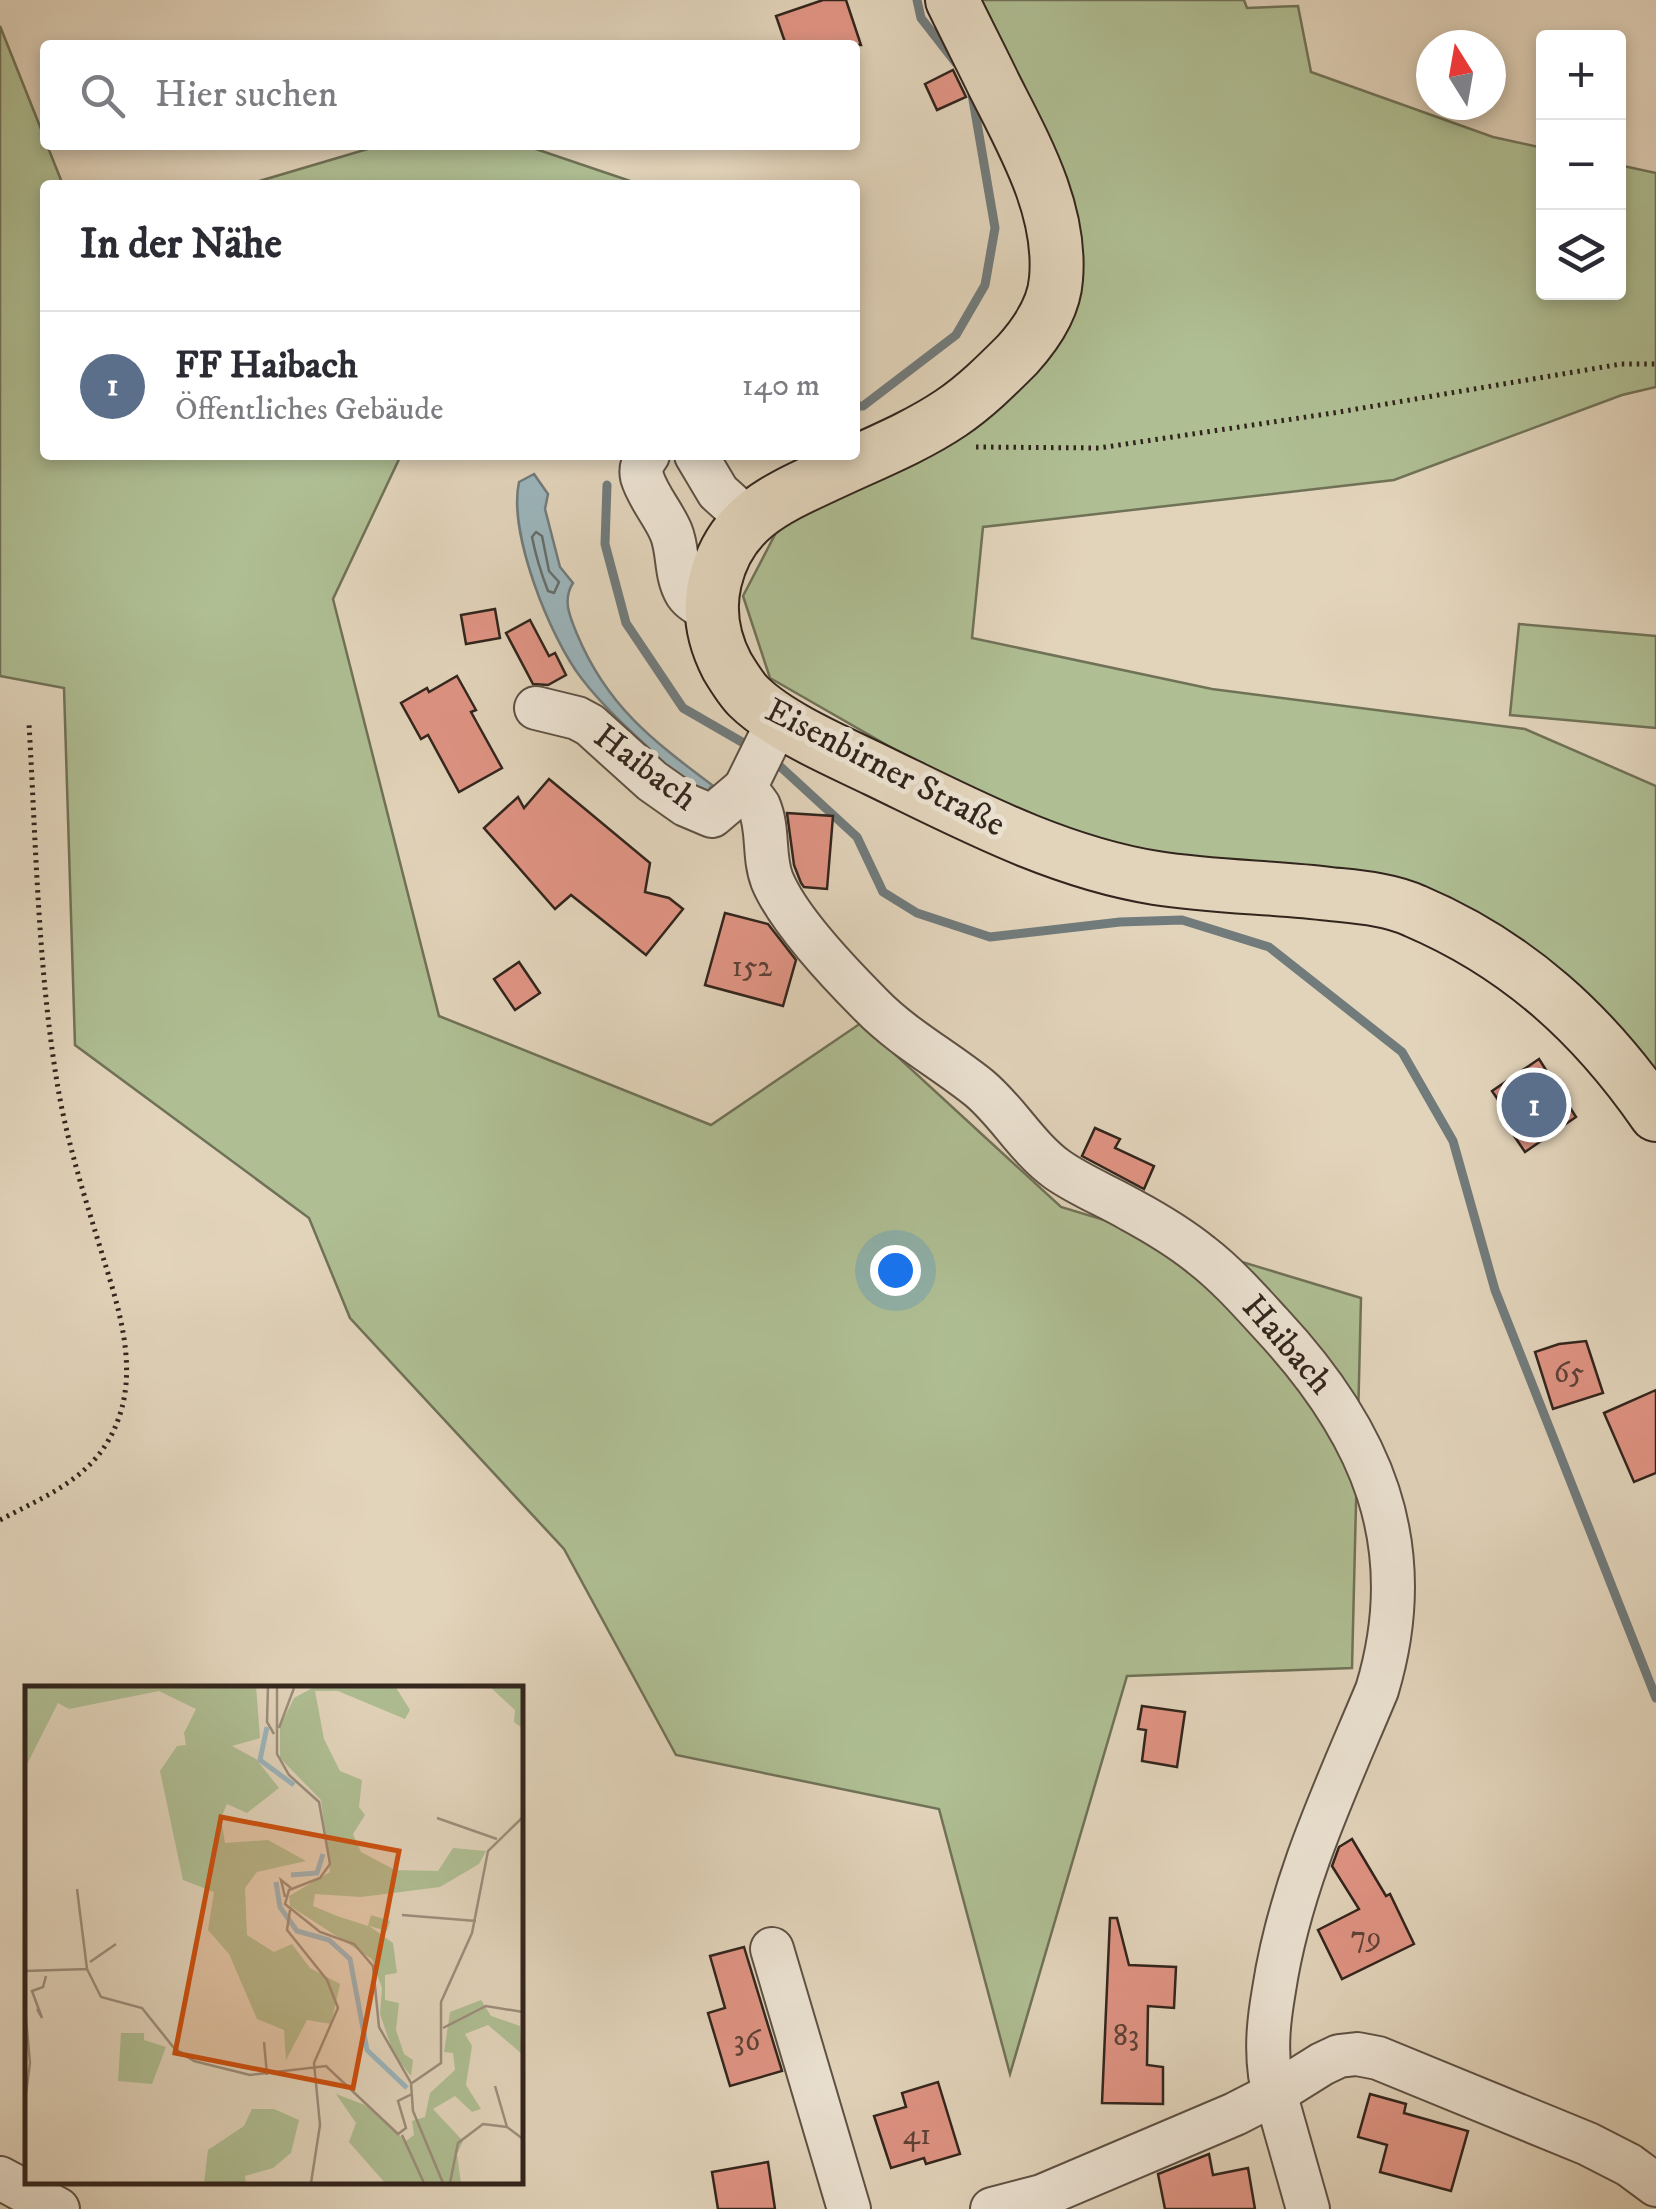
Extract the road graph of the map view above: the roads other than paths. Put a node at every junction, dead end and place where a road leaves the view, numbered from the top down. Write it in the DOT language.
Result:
graph roads {
  1 [pos="952,0"];
  2 [pos="644,460"];
  3 [pos="700,460"];
  4 [pos="859,460"];
  5 [pos="860,460"];
  6 [pos="734,506"];
  7 [pos="673,536"];
  8 [pos="711,612"];
  9 [pos="536,708"];
  10 [pos="760,756"];
  11 [pos="1656,1115"];
  12 [pos="772,1949"];
  13 [pos="1274,2094"];
  14 [pos="0,2178"];
  15 [pos="1656,2185"];
  16 [pos="58,2209"];
  17 [pos="849,2209"];
  18 [pos="992,2209"];
  19 [pos="1308,2209"];
  1 -- 5 [label="main road, Eisenbirner Straße"];
  2 -- 7 [label="street"];
  3 -- 6 [label="street"];
  4 -- 6 [label="main road, Eisenbirner Straße"];
  6 -- 7 [label="street"];
  6 -- 8 [label="main road, Eisenbirner Straße"];
  7 -- 8 [label="street"];
  8 -- 10 [label="main road, Eisenbirner Straße"];
  9 -- 10 [label="street, Haibach"];
  10 -- 11 [label="main road, Eisenbirner Straße"];
  10 -- 13 [label="street, Haibach"];
  12 -- 17 [label="street"];
  13 -- 15 [label="street"];
  13 -- 18 [label="street"];
  13 -- 19 [label="street, Haibach"];
  14 -- 16 [label="street"];
}
